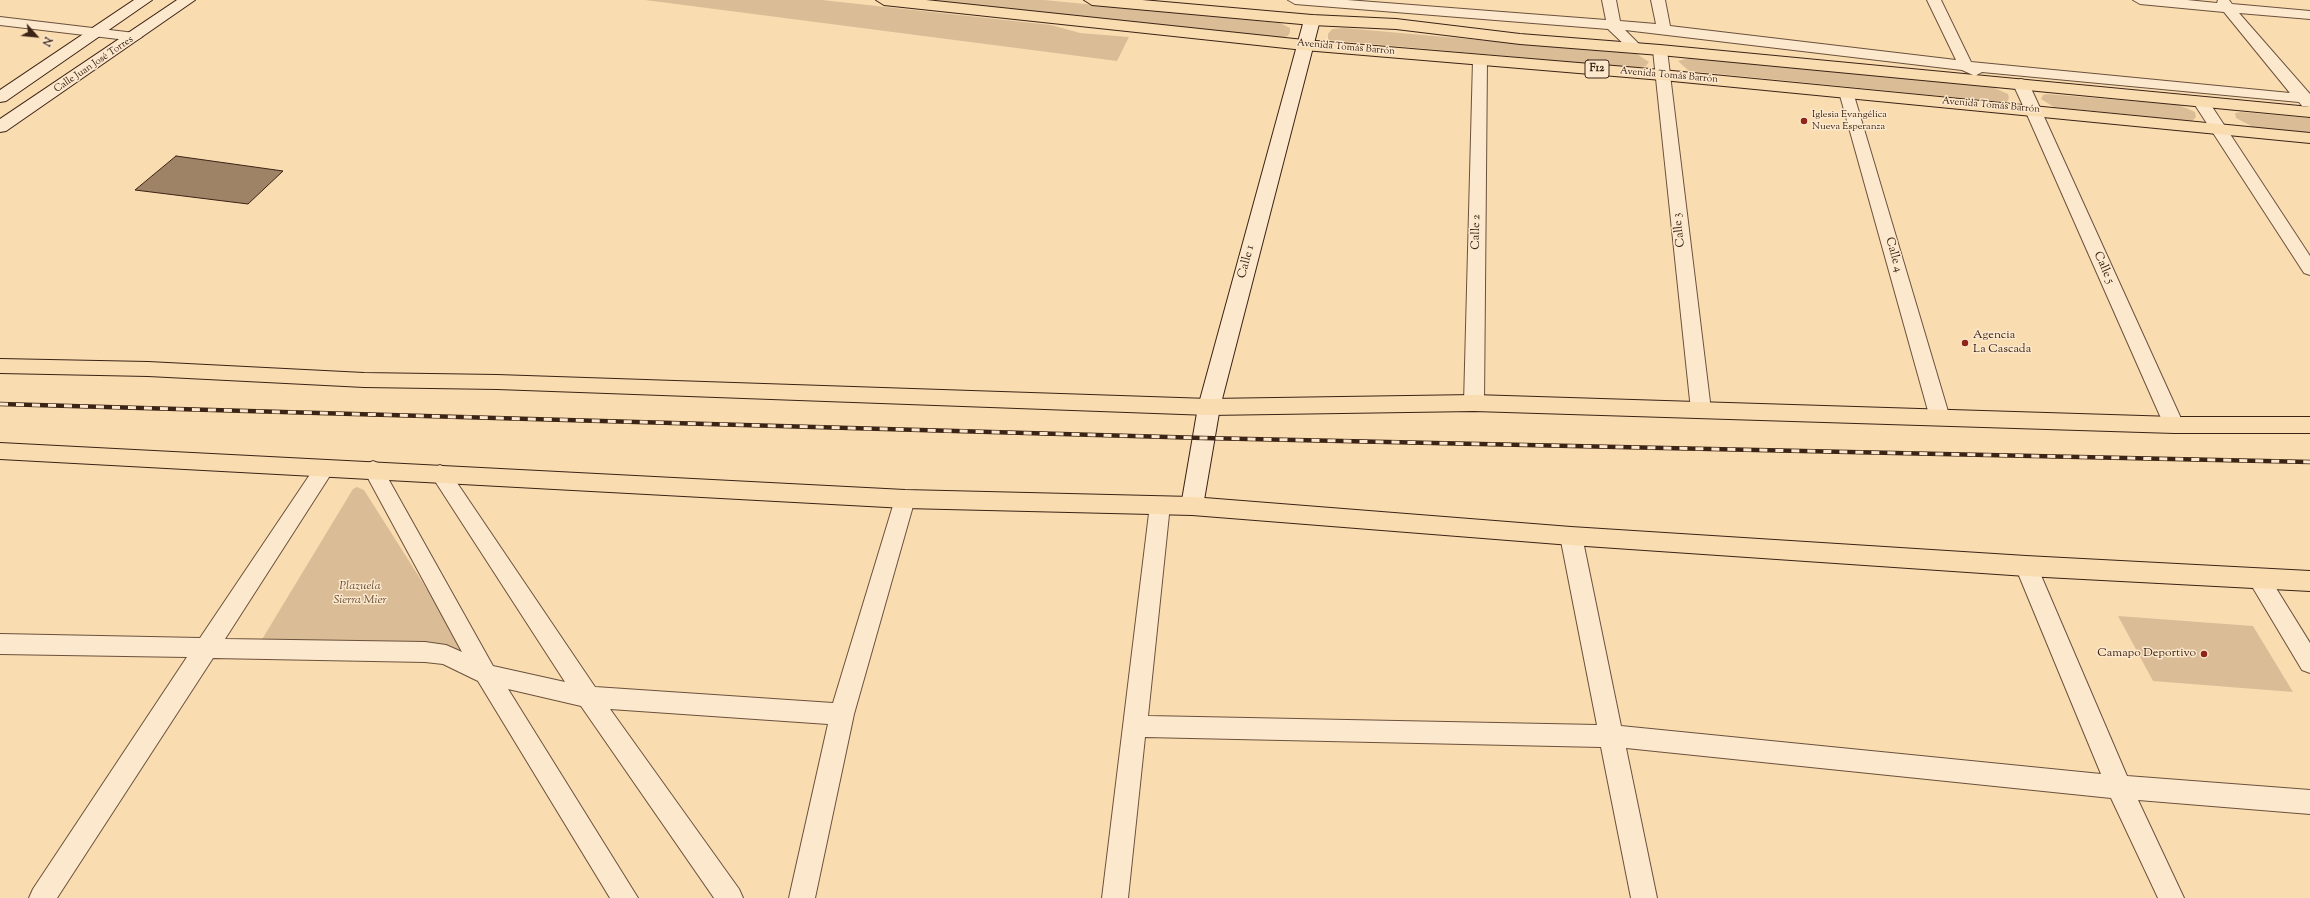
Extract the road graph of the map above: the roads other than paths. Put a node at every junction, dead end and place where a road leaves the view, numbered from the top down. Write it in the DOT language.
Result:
graph roads {
  1 [pos="144,0"];
  2 [pos="187,0"];
  3 [pos="884,0"];
  4 [pos="1092,0"];
  5 [pos="1295,0"];
  6 [pos="1489,0"];
  7 [pos="1609,0"];
  8 [pos="1658,0"];
  9 [pos="1934,0"];
  10 [pos="2140,0"];
  11 [pos="2225,4"];
  12 [pos="1395,11"];
  13 [pos="2310,15"];
  14 [pos="1509,16"];
  15 [pos="0,20"];
  16 [pos="1312,20"];
  17 [pos="1614,27"];
  18 [pos="1664,29"];
  19 [pos="95,34"];
  20 [pos="135,37"];
  21 [pos="1304,45"];
  22 [pos="1636,48"];
  23 [pos="1660,50"];
  24 [pos="1480,60"];
  25 [pos="1966,66"];
  26 [pos="1662,75"];
  27 [pos="1986,80"];
  28 [pos="2021,84"];
  29 [pos="1846,92"];
  30 [pos="0,97"];
  31 [pos="2200,102"];
  32 [pos="2308,103"];
  33 [pos="2033,110"];
  34 [pos="0,127"];
  35 [pos="2220,130"];
  36 [pos="2310,138"];
  37 [pos="2310,269"];
  38 [pos="0,366"];
  39 [pos="1474,403"];
  40 [pos="1209,407"];
  41 [pos="1701,410"];
  42 [pos="1940,418"];
  43 [pos="2174,425"];
  44 [pos="2310,425"];
  45 [pos="0,451"];
  46 [pos="324,469"];
  47 [pos="373,469"];
  48 [pos="440,473"];
  49 [pos="905,500"];
  50 [pos="1160,505"];
  51 [pos="1192,506"];
  52 [pos="1571,536"];
  53 [pos="2026,566"];
  54 [pos="2258,578"];
  55 [pos="2310,581"];
  56 [pos="0,644"];
  57 [pos="204,648"];
  58 [pos="2310,663"];
  59 [pos="486,674"];
  60 [pos="588,697"];
  61 [pos="842,714"];
  62 [pos="1134,726"];
  63 [pos="1612,736"];
  64 [pos="2119,787"];
  65 [pos="2310,802"];
  66 [pos="42,898"];
  67 [pos="625,898"];
  68 [pos="730,898"];
  69 [pos="802,898"];
  70 [pos="1115,898"];
  71 [pos="1644,898"];
  72 [pos="2171,898"];
  1 -- 19 [label="main road"];
  2 -- 20 [label="main road, Calle Juan José Torres"];
  3 -- 21 [label="main road, Avenida Tomás Barrón / F12"];
  4 -- 16 [label="main road, F12"];
  5 -- 12 [label="street"];
  6 -- 14 [label="street"];
  7 -- 17 [label="street"];
  8 -- 18 [label="street"];
  9 -- 25 [label="street"];
  10 -- 11 [label="street"];
  11 -- 13 [label="street"];
  11 -- 32 [label="street"];
  12 -- 14 [label="street"];
  12 -- 16 [label="main road, F12"];
  12 -- 22 [label="main road, F12"];
  14 -- 17 [label="street"];
  15 -- 19 [label="street"];
  16 -- 21 [label="main road, Calle 1"];
  17 -- 18 [label="street"];
  17 -- 22 [label="street"];
  18 -- 25 [label="street"];
  19 -- 20 [label="street"];
  19 -- 30 [label="main road"];
  20 -- 34 [label="main road, Calle Juan José Torres"];
  21 -- 24 [label="main road, Avenida Tomás Barrón / F12"];
  21 -- 40 [label="main road, Calle 1"];
  22 -- 23 [label="main road, F12"];
  23 -- 26 [label="street, Calle 3"];
  23 -- 27 [label="main road, F12"];
  24 -- 26 [label="main road, Avenida Tomás Barrón / F12"];
  24 -- 39 [label="street, Calle 2"];
  25 -- 27 [label="street"];
  25 -- 32 [label="street"];
  26 -- 29 [label="main road, Avenida Tomás Barrón / F12"];
  26 -- 41 [label="street, Calle 3"];
  27 -- 28 [label="main road, F12"];
  28 -- 31 [label="main road, F12"];
  28 -- 33 [label="main road"];
  29 -- 33 [label="main road, Avenida Tomás Barrón / F12"];
  29 -- 42 [label="street, Calle 4"];
  31 -- 32 [label="main road, F12"];
  31 -- 35 [label="street"];
  33 -- 35 [label="main road, Avenida Tomás Barrón / F12"];
  33 -- 43 [label="street, Calle 5"];
  35 -- 36 [label="main road, Avenida Tomás Barrón / F12"];
  35 -- 37 [label="street"];
  38 -- 40 [label="main road"];
  39 -- 40 [label="main road"];
  39 -- 41 [label="main road"];
  40 -- 51 [label="main road, Calle 1"];
  41 -- 42 [label="main road"];
  42 -- 43 [label="main road"];
  43 -- 44 [label="main road"];
  45 -- 46 [label="main road"];
  46 -- 47 [label="main road"];
  46 -- 57 [label="street"];
  47 -- 48 [label="main road"];
  47 -- 59 [label="street"];
  48 -- 49 [label="main road"];
  48 -- 60 [label="street"];
  49 -- 50 [label="main road"];
  49 -- 61 [label="street"];
  50 -- 51 [label="main road"];
  50 -- 62 [label="street"];
  51 -- 52 [label="main road"];
  52 -- 53 [label="main road"];
  52 -- 63 [label="street"];
  53 -- 54 [label="main road"];
  53 -- 64 [label="street"];
  54 -- 55 [label="main road"];
  54 -- 58 [label="street"];
  56 -- 57 [label="street"];
  57 -- 59 [label="street"];
  57 -- 66 [label="street"];
  59 -- 60 [label="street"];
  59 -- 67 [label="street"];
  60 -- 61 [label="street"];
  60 -- 68 [label="street"];
  61 -- 69 [label="street"];
  62 -- 63 [label="street"];
  62 -- 70 [label="street"];
  63 -- 64 [label="street"];
  63 -- 71 [label="street"];
  64 -- 65 [label="street"];
  64 -- 72 [label="street"];
}
